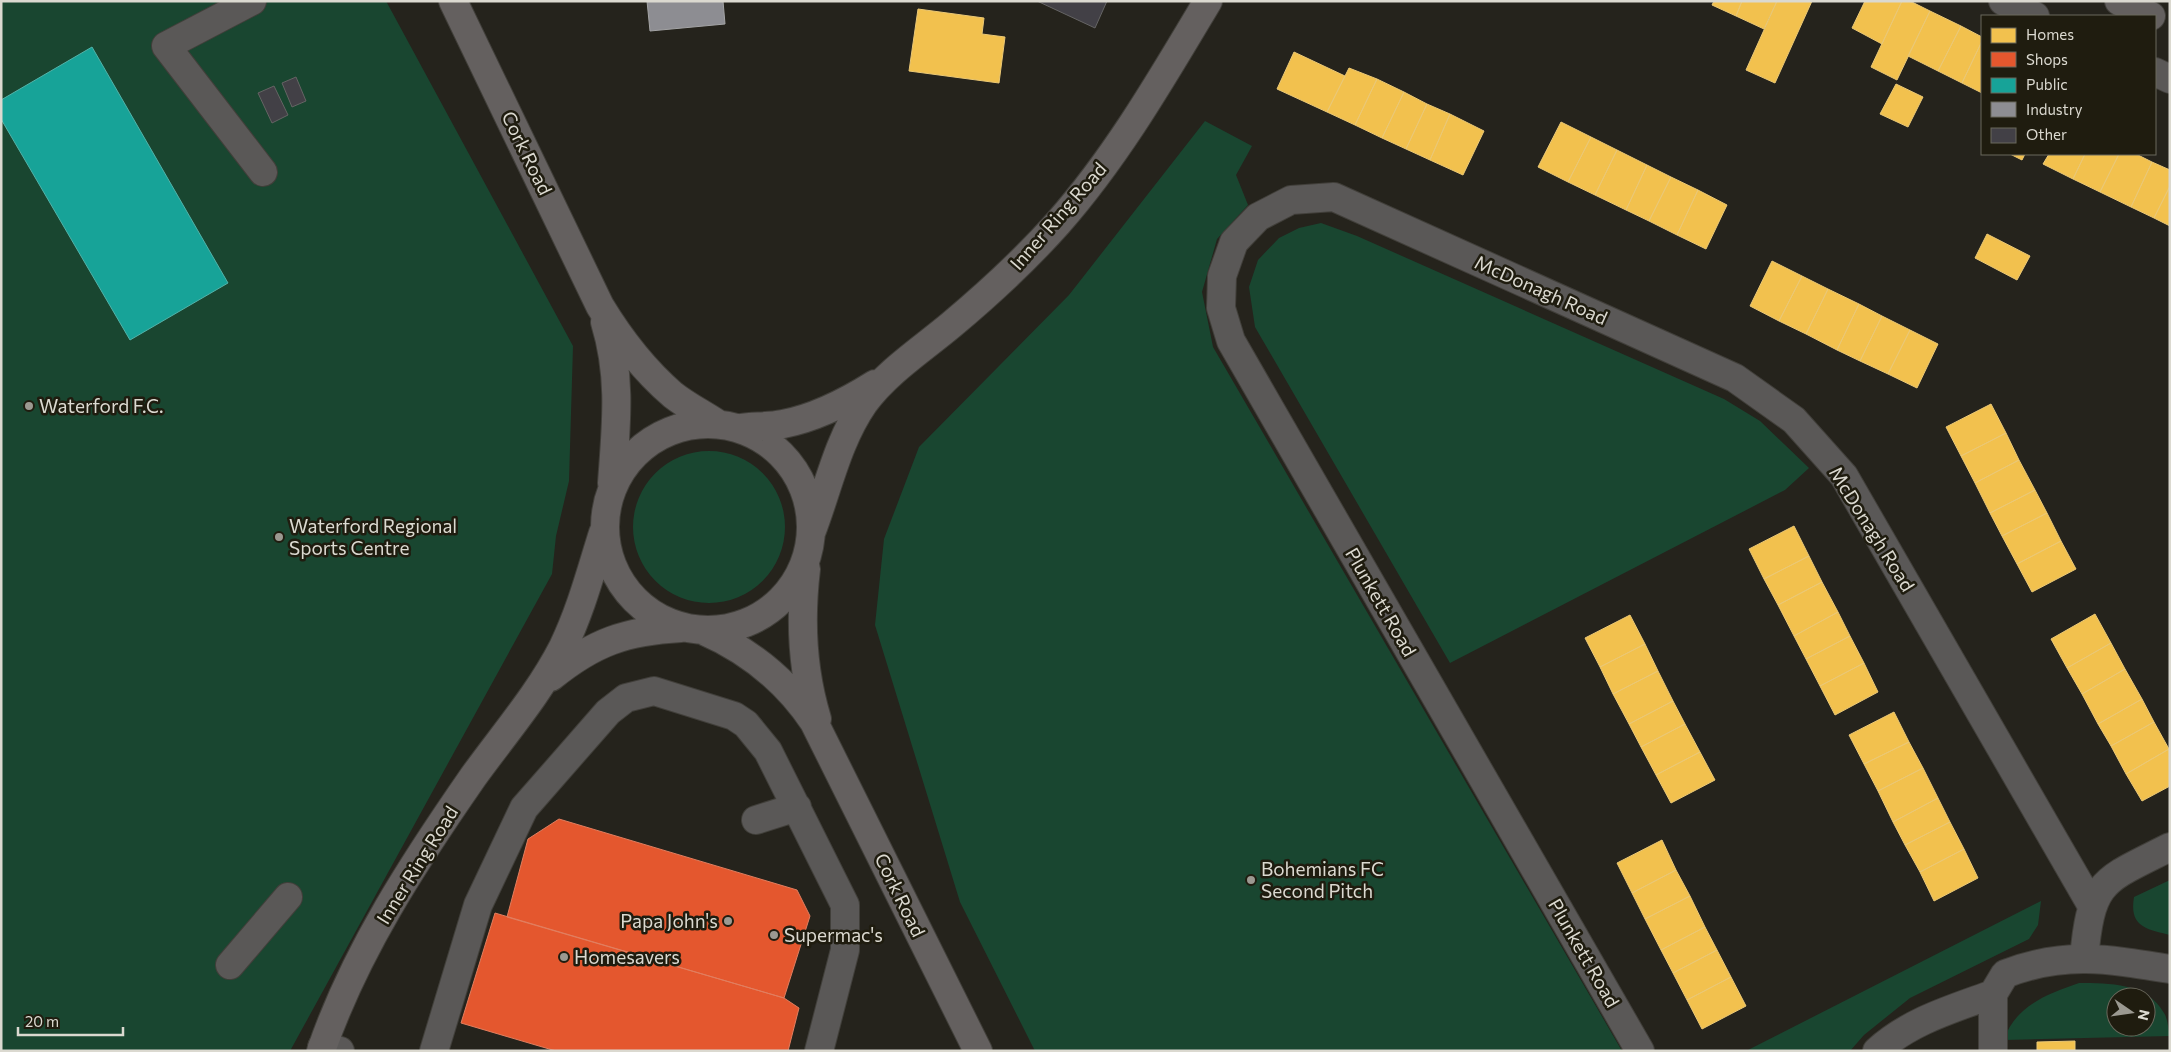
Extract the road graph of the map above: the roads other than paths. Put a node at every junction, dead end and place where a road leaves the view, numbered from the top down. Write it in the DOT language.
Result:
graph roads {
  1 [pos="252,1"];
  2 [pos="453,1"];
  3 [pos="1208,1"];
  4 [pos="2003,1"];
  5 [pos="2119,1"];
  6 [pos="2033,15"];
  7 [pos="2149,15"];
  8 [pos="2156,18"];
  9 [pos="2170,25"];
  10 [pos="2156,72"];
  11 [pos="2170,79"];
  12 [pos="263,172"];
  13 [pos="1334,197"];
  14 [pos="600,306"];
  15 [pos="889,375"];
  16 [pos="728,426"];
  17 [pos="612,492"];
  18 [pos="605,524"];
  19 [pos="810,543"];
  20 [pos="693,629"];
  21 [pos="536,692"];
  22 [pos="824,739"];
  23 [pos="796,807"];
  24 [pos="756,820"];
  25 [pos="2170,847"];
  26 [pos="288,897"];
  27 [pos="2092,906"];
  28 [pos="2084,958"];
  29 [pos="230,964"];
  30 [pos="2170,969"];
  31 [pos="1993,994"];
  32 [pos="328,1050"];
  33 [pos="434,1051"];
  34 [pos="819,1051"];
  35 [pos="978,1051"];
  36 [pos="1640,1051"];
  37 [pos="1877,1051"];
  38 [pos="1993,1051"];
  1 -- 12 [label="street"];
  2 -- 14 [label="main road, Cork Road"];
  3 -- 15 [label="main road, Inner Ring Road"];
  4 -- 6 [label="street"];
  5 -- 7 [label="main road"];
  8 -- 9 [label="main road"];
  10 -- 11 [label="street"];
  13 -- 27 [label="street, McDonagh Road"];
  13 -- 36 [label="street, Plunkett Road"];
  14 -- 16 [label="main road"];
  14 -- 17 [label="main road"];
  15 -- 16 [label="main road, Inner Ring Road"];
  15 -- 19 [label="main road, Inner Ring Road"];
  16 -- 17 [label="main road, Inner Ring Road"];
  16 -- 19 [label="main road"];
  17 -- 18 [label="main road, Inner Ring Road"];
  18 -- 20 [label="main road"];
  18 -- 21 [label="main road, Inner Ring Road"];
  19 -- 20 [label="main road, Inner Ring Road"];
  19 -- 22 [label="main road"];
  20 -- 21 [label="main road, Inner Ring Road"];
  20 -- 22 [label="main road"];
  21 -- 32 [label="main road, Inner Ring Road"];
  22 -- 35 [label="main road, Cork Road"];
  23 -- 24 [label="street"];
  23 -- 33 [label="street"];
  23 -- 34 [label="street"];
  25 -- 27 [label="street"];
  26 -- 29 [label="street"];
  27 -- 28 [label="street"];
  28 -- 30 [label="street"];
  28 -- 31 [label="street"];
  31 -- 37 [label="street"];
  31 -- 38 [label="street"];
}
